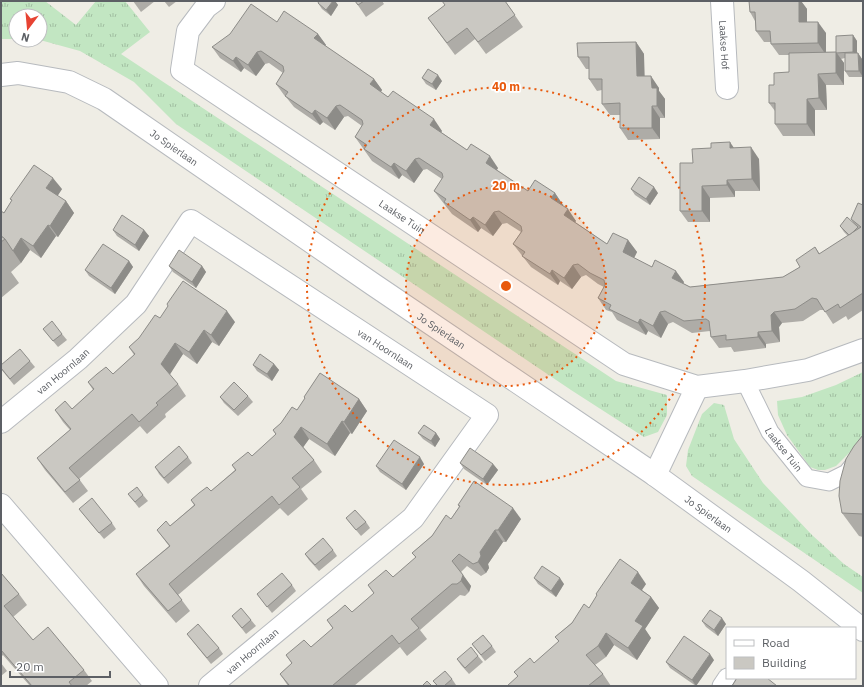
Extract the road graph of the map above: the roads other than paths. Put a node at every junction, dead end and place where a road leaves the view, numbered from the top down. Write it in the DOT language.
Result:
graph roads {
  1 [pos="214,1"];
  2 [pos="722,1"];
  3 [pos="1,75"];
  4 [pos="727,88"];
  5 [pos="863,350"];
  6 [pos="746,381"];
  7 [pos="697,387"];
  8 [pos="1,422"];
  9 [pos="863,457"];
  10 [pos="655,475"];
  11 [pos="1,505"];
  12 [pos="863,630"];
  13 [pos="157,686"];
  14 [pos="210,686"];
  1 -- 7 [label="street, Laakse Tuin"];
  2 -- 4 [label="street, Laakse Hof"];
  3 -- 10 [label="street, Jo Spierlaan"];
  5 -- 6 [label="street, Laakse Tuin"];
  6 -- 7 [label="street, Laakse Tuin"];
  6 -- 9 [label="lane, Laakse Tuin"];
  7 -- 10 [label="street"];
  8 -- 14 [label="street, van Hoornlaan"];
  10 -- 12 [label="street, Jo Spierlaan"];
  11 -- 13 [label="street"];
}
